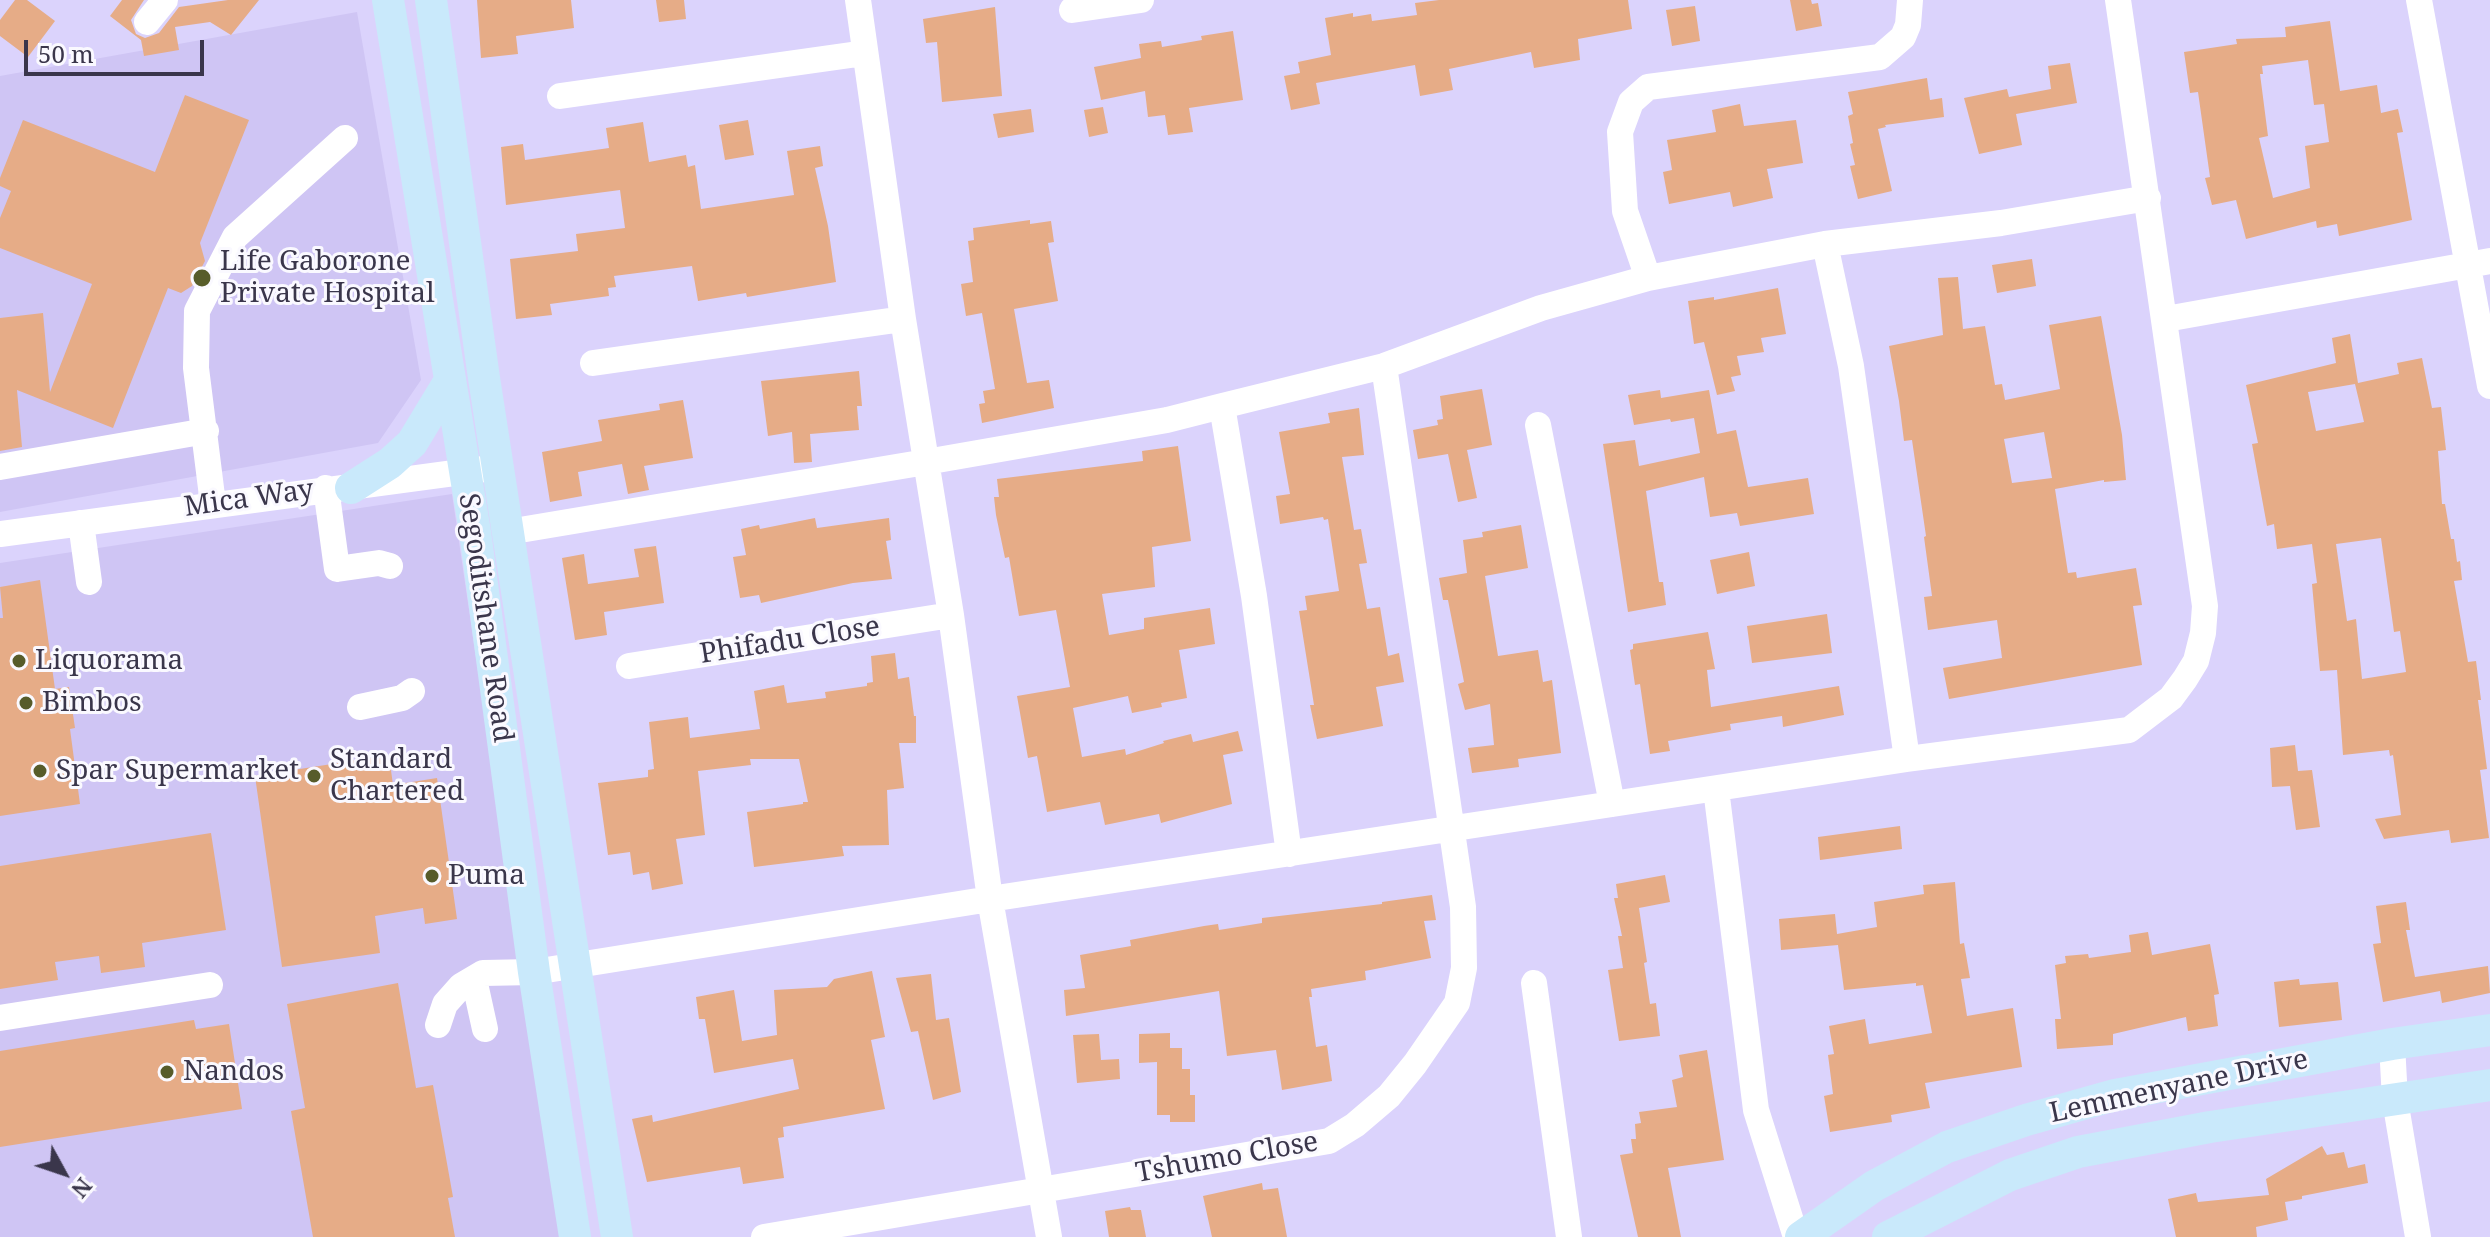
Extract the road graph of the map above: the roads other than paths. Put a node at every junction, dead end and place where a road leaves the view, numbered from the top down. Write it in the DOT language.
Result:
graph roads {
  1 [pos="165,0"];
  2 [pos="388,0"];
  3 [pos="431,0"];
  4 [pos="858,0"];
  5 [pos="1141,0"];
  6 [pos="1910,0"];
  7 [pos="2118,0"];
  8 [pos="2419,0"];
  9 [pos="1072,10"];
  10 [pos="147,22"];
  11 [pos="865,53"];
  12 [pos="560,96"];
  13 [pos="345,138"];
  14 [pos="2148,198"];
  15 [pos="1825,244"];
  16 [pos="2479,263"];
  17 [pos="1648,278"];
  18 [pos="903,319"];
  19 [pos="2166,319"];
  20 [pos="593,363"];
  21 [pos="1384,366"];
  22 [pos="449,382"];
  23 [pos="2490,386"];
  24 [pos="1222,406"];
  25 [pos="1538,425"];
  26 [pos="206,431"];
  27 [pos="926,462"];
  28 [pos="499,466"];
  29 [pos="0,467"];
  30 [pos="464,472"];
  31 [pos="338,488"];
  32 [pos="213,504"];
  33 [pos="81,523"];
  34 [pos="508,532"];
  35 [pos="0,534"];
  36 [pos="390,566"];
  37 [pos="89,582"];
  38 [pos="951,615"];
  39 [pos="629,666"];
  40 [pos="412,691"];
  41 [pos="360,707"];
  42 [pos="1907,759"];
  43 [pos="1716,789"];
  44 [pos="1612,804"];
  45 [pos="1453,829"];
  46 [pos="1289,854"];
  47 [pos="990,899"];
  48 [pos="576,964"];
  49 [pos="534,972"];
  50 [pos="474,979"];
  51 [pos="1534,983"];
  52 [pos="210,985"];
  53 [pos="0,1018"];
  54 [pos="438,1025"];
  55 [pos="485,1029"];
  56 [pos="2490,1030"];
  57 [pos="2392,1044"];
  58 [pos="2490,1085"];
  59 [pos="2395,1100"];
  60 [pos="1042,1189"];
  61 [pos="575,1237"];
  62 [pos="617,1237"];
  63 [pos="764,1237"];
  64 [pos="1049,1237"];
  65 [pos="1569,1237"];
  66 [pos="1798,1237"];
  67 [pos="1888,1237"];
  68 [pos="2418,1237"];
  1 -- 10 [label="street"];
  2 -- 22 [label="main road, Segoditshane Road"];
  3 -- 28 [label="main road, Segoditshane Road"];
  4 -- 11 [label="street"];
  5 -- 9 [label="street"];
  6 -- 17 [label="street"];
  7 -- 14 [label="street"];
  8 -- 16 [label="street"];
  11 -- 12 [label="street"];
  11 -- 18 [label="street"];
  13 -- 26 [label="street"];
  14 -- 15 [label="street"];
  14 -- 19 [label="street"];
  15 -- 17 [label="street"];
  15 -- 42 [label="street"];
  16 -- 19 [label="street"];
  16 -- 23 [label="street"];
  17 -- 21 [label="street"];
  18 -- 20 [label="street"];
  18 -- 27 [label="street"];
  19 -- 42 [label="street"];
  21 -- 24 [label="street"];
  21 -- 45 [label="street, Tshumo Close"];
  22 -- 30 [label="main road, Segoditshane Road"];
  22 -- 31 [label="main road"];
  24 -- 27 [label="street"];
  24 -- 46 [label="street"];
  25 -- 44 [label="street"];
  26 -- 29 [label="street"];
  26 -- 32 [label="street"];
  27 -- 34 [label="street"];
  27 -- 38 [label="street"];
  28 -- 30 [label="street, Mica Way"];
  28 -- 34 [label="main road, Segoditshane Road"];
  30 -- 31 [label="street, Mica Way"];
  30 -- 49 [label="main road, Segoditshane Road"];
  31 -- 32 [label="street, Mica Way"];
  31 -- 36 [label="street"];
  32 -- 33 [label="street, Mica Way"];
  33 -- 35 [label="street, Mica Way"];
  33 -- 37 [label="street"];
  34 -- 48 [label="main road, Segoditshane Road"];
  38 -- 39 [label="street, Phifadu Close"];
  38 -- 47 [label="street"];
  40 -- 41 [label="street"];
  42 -- 43 [label="street"];
  43 -- 44 [label="street"];
  43 -- 66 [label="street"];
  44 -- 45 [label="street"];
  45 -- 46 [label="street"];
  45 -- 60 [label="street, Tshumo Close"];
  46 -- 47 [label="street"];
  47 -- 48 [label="street"];
  47 -- 60 [label="street"];
  48 -- 49 [label="street"];
  48 -- 62 [label="main road, Segoditshane Road"];
  49 -- 50 [label="street"];
  49 -- 61 [label="main road, Segoditshane Road"];
  50 -- 54 [label="street"];
  50 -- 55 [label="street"];
  51 -- 65 [label="street"];
  52 -- 53 [label="street"];
  56 -- 57 [label="main road, Lemmenyane Drive"];
  57 -- 59 [label="street"];
  57 -- 66 [label="main road, Lemmenyane Drive"];
  58 -- 59 [label="main road, Lemmenyane Drive"];
  59 -- 67 [label="main road, Lemmenyane Drive"];
  59 -- 68 [label="street"];
  60 -- 63 [label="street, Tshumo Close"];
  60 -- 64 [label="street"];
}
